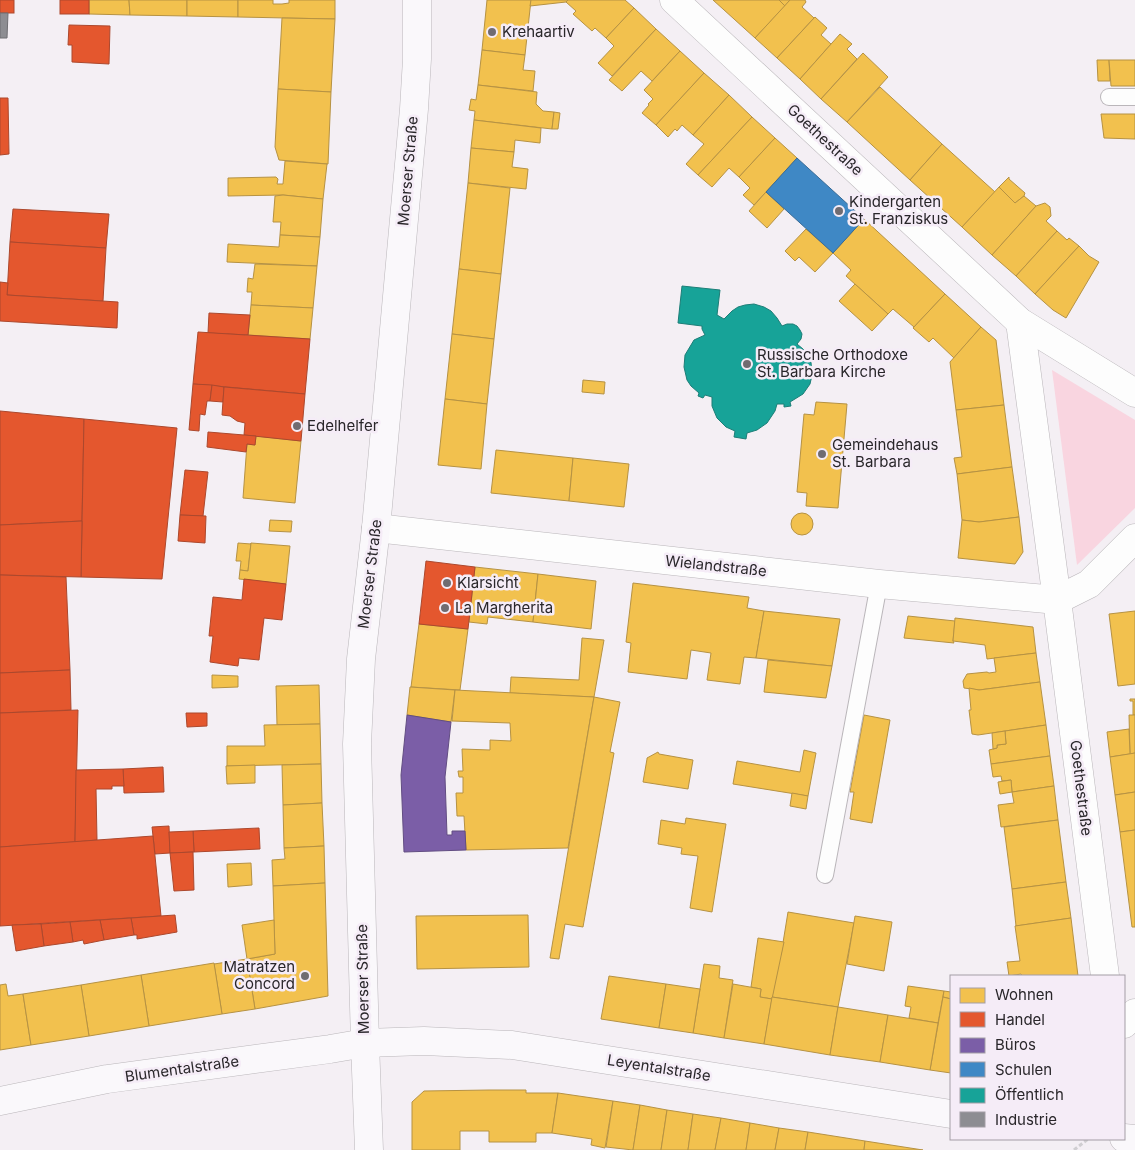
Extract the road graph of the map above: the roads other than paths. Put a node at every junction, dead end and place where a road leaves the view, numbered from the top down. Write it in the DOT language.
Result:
graph roads {
  1 [pos="417,0"];
  2 [pos="674,0"];
  3 [pos="1109,97"];
  4 [pos="1135,97"];
  5 [pos="1020,322"];
  6 [pos="1135,393"];
  7 [pos="376,528"];
  8 [pos="1135,538"];
  9 [pos="879,584"];
  10 [pos="1057,600"];
  11 [pos="825,875"];
  12 [pos="1104,975"];
  13 [pos="365,1043"];
  14 [pos="0,1101"];
  15 [pos="950,1114"];
  16 [pos="369,1150"];
  1 -- 7 [label="main road, Moerser Straße"];
  2 -- 5 [label="street, Goethestraße"];
  3 -- 4 [label="lane"];
  5 -- 6 [label="street, Goethestraße"];
  5 -- 10 [label="street, Goethestraße"];
  7 -- 9 [label="street, Wielandstraße"];
  7 -- 13 [label="main road, Moerser Straße"];
  8 -- 10 [label="street"];
  9 -- 10 [label="street, Wielandstraße"];
  9 -- 11 [label="lane"];
  10 -- 12 [label="street, Goethestraße"];
  13 -- 14 [label="main road, Blumentalstraße"];
  13 -- 15 [label="main road, Leyentalstraße"];
  13 -- 16 [label="main road, Moerser Straße"];
}
